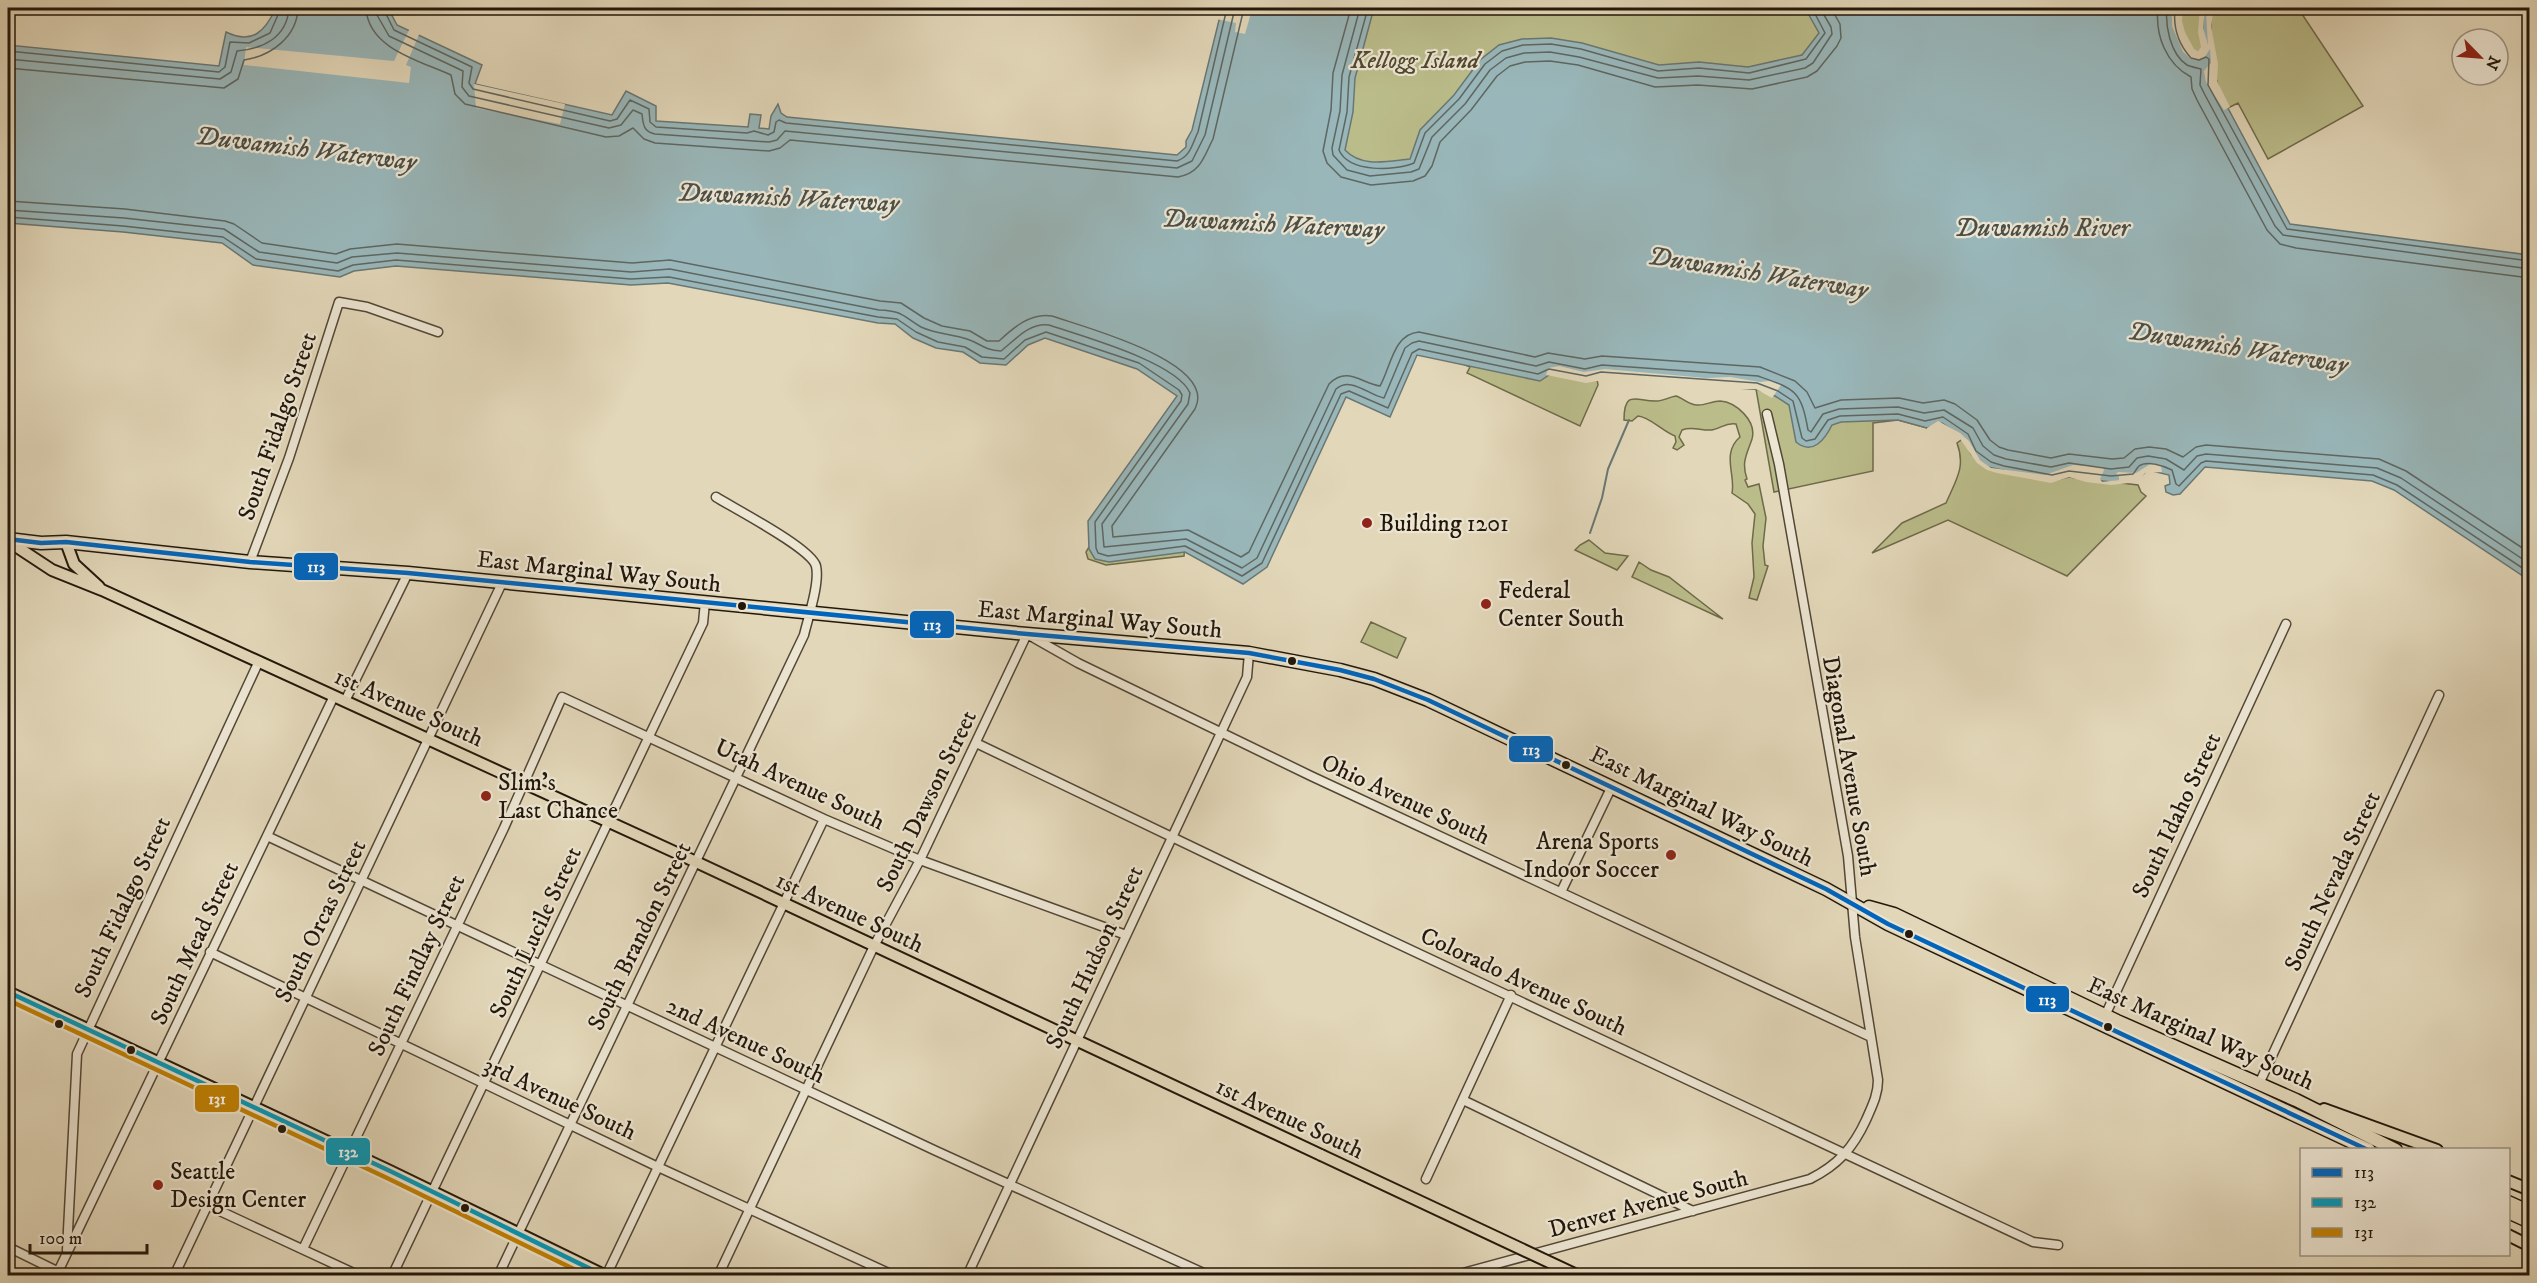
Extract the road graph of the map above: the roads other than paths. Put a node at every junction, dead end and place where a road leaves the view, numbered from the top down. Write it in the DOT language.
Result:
graph roads {
  1 [pos="438,332"];
  2 [pos="1767,414"];
  3 [pos="716,497"];
  4 [pos="8,540"];
  5 [pos="66,542"];
  6 [pos="250,562"];
  7 [pos="408,573"];
  8 [pos="502,583"];
  9 [pos="102,590"];
  10 [pos="705,602"];
  11 [pos="810,612"];
  12 [pos="2286,624"];
  13 [pos="1027,634"];
  14 [pos="1249,653"];
  15 [pos="259,661"];
  16 [pos="2439,695"];
  17 [pos="334,696"];
  18 [pos="562,697"];
  19 [pos="345,702"];
  20 [pos="1221,733"];
  21 [pos="649,737"];
  22 [pos="430,739"];
  23 [pos="976,743"];
  24 [pos="737,778"];
  25 [pos="523,782"];
  26 [pos="1612,786"];
  27 [pos="824,819"];
  28 [pos="608,821"];
  29 [pos="267,836"];
  30 [pos="1172,837"];
  31 [pos="920,860"];
  32 [pos="696,862"];
  33 [pos="361,881"];
  34 [pos="1561,892"];
  35 [pos="784,903"];
  36 [pos="1853,903"];
  37 [pos="456,926"];
  38 [pos="1126,935"];
  39 [pos="874,946"];
  40 [pos="210,952"];
  41 [pos="540,965"];
  42 [pos="8,992"];
  43 [pos="1510,995"];
  44 [pos="304,998"];
  45 [pos="627,1006"];
  46 [pos="2104,1019"];
  47 [pos="87,1029"];
  48 [pos="1871,1037"];
  49 [pos="1076,1042"];
  50 [pos="401,1043"];
  51 [pos="716,1047"];
  52 [pos="159,1063"];
  53 [pos="484,1084"];
  54 [pos="2259,1084"];
  55 [pos="806,1090"];
  56 [pos="1462,1100"];
  57 [pos="2296,1100"];
  58 [pos="254,1107"];
  59 [pos="2304,1120"];
  60 [pos="571,1124"];
  61 [pos="2352,1148"];
  62 [pos="2367,1148"];
  63 [pos="2394,1148"];
  64 [pos="2434,1148"];
  65 [pos="350,1152"];
  66 [pos="1846,1154"];
  67 [pos="658,1167"];
  68 [pos="1426,1179"];
  69 [pos="2510,1182"];
  70 [pos="1010,1183"];
  71 [pos="2529,1190"];
  72 [pos="432,1192"];
  73 [pos="2510,1203"];
  74 [pos="207,1205"];
  75 [pos="750,1209"];
  76 [pos="1693,1210"];
  77 [pos="2529,1212"];
  78 [pos="2510,1213"];
  79 [pos="2529,1222"];
  80 [pos="518,1234"];
  81 [pos="2510,1236"];
  82 [pos="2058,1245"];
  83 [pos="2529,1246"];
  84 [pos="8,1247"];
  85 [pos="303,1249"];
  86 [pos="67,1255"];
  87 [pos="60,1274"];
  88 [pos="174,1275"];
  89 [pos="360,1275"];
  90 [pos="392,1275"];
  91 [pos="498,1275"];
  92 [pos="606,1275"];
  93 [pos="718,1275"];
  94 [pos="895,1275"];
  95 [pos="967,1275"];
  96 [pos="1210,1275"];
  97 [pos="1452,1275"];
  98 [pos="1579,1275"];
  1 -- 6 [label="street, South Fidalgo Street"];
  2 -- 36 [label="street, Diagonal Avenue South"];
  3 -- 11 [label="street"];
  4 -- 5 [label="highway, East Marginal Way South"];
  4 -- 9 [label="main road, 1st Avenue South"];
  5 -- 6 [label="highway, East Marginal Way South"];
  5 -- 9 [label="main road, 1st Avenue South"];
  6 -- 7 [label="highway, East Marginal Way South"];
  7 -- 8 [label="highway, East Marginal Way South"];
  7 -- 19 [label="street"];
  8 -- 10 [label="highway, East Marginal Way South"];
  8 -- 22 [label="street, South Orcas Street"];
  9 -- 15 [label="main road, 1st Avenue South"];
  10 -- 11 [label="highway, East Marginal Way South"];
  10 -- 21 [label="street, South Lucile Street"];
  11 -- 13 [label="highway, East Marginal Way South"];
  11 -- 24 [label="street, South Brandon Street"];
  12 -- 46 [label="street, South Idaho Street"];
  13 -- 14 [label="highway, East Marginal Way South"];
  13 -- 20 [label="street, Ohio Avenue South"];
  13 -- 23 [label="street, South Dawson Street"];
  14 -- 20 [label="street, South Hudson Street"];
  14 -- 26 [label="highway, East Marginal Way South"];
  15 -- 17 [label="main road, 1st Avenue South"];
  15 -- 47 [label="street, South Fidalgo Street"];
  16 -- 54 [label="street, South Nevada Street"];
  17 -- 19 [label="main road, 1st Avenue South"];
  17 -- 29 [label="street, South Mead Street"];
  18 -- 21 [label="street, Utah Avenue South"];
  18 -- 25 [label="street, South Findlay Street"];
  19 -- 22 [label="main road, 1st Avenue South"];
  20 -- 30 [label="street, South Hudson Street"];
  20 -- 34 [label="street, Ohio Avenue South"];
  21 -- 24 [label="street, Utah Avenue South"];
  21 -- 28 [label="street, South Lucile Street"];
  22 -- 25 [label="main road, 1st Avenue South"];
  22 -- 33 [label="street, South Orcas Street"];
  23 -- 30 [label="street, Colorado Avenue South"];
  23 -- 31 [label="street, South Dawson Street"];
  24 -- 27 [label="street, Utah Avenue South"];
  24 -- 32 [label="street, South Brandon Street"];
  25 -- 28 [label="main road, 1st Avenue South"];
  25 -- 37 [label="street, South Findlay Street"];
  26 -- 34 [label="street"];
  26 -- 36 [label="highway, East Marginal Way South"];
  27 -- 31 [label="street, Utah Avenue South"];
  27 -- 35 [label="street"];
  28 -- 32 [label="main road, 1st Avenue South"];
  28 -- 41 [label="street, South Lucile Street"];
  29 -- 33 [label="street, 2nd Avenue South"];
  29 -- 40 [label="street, South Mead Street"];
  30 -- 38 [label="street, South Hudson Street"];
  30 -- 43 [label="street, Colorado Avenue South"];
  31 -- 38 [label="street, Utah Avenue South"];
  31 -- 39 [label="street, South Dawson Street"];
  32 -- 35 [label="main road, 1st Avenue South"];
  32 -- 45 [label="street, South Brandon Street"];
  33 -- 37 [label="street, 2nd Avenue South"];
  33 -- 44 [label="street, South Orcas Street"];
  34 -- 48 [label="street, Ohio Avenue South"];
  35 -- 39 [label="main road, 1st Avenue South"];
  35 -- 51 [label="street"];
  36 -- 46 [label="highway, East Marginal Way South"];
  36 -- 48 [label="street, Diagonal Avenue South"];
  37 -- 41 [label="street, 2nd Avenue South"];
  37 -- 50 [label="street, South Findlay Street"];
  38 -- 49 [label="street, South Hudson Street"];
  39 -- 49 [label="main road, 1st Avenue South"];
  39 -- 55 [label="street, South Dawson Street"];
  40 -- 44 [label="street, 3rd Avenue South"];
  40 -- 52 [label="street, South Mead Street"];
  41 -- 45 [label="street, 2nd Avenue South"];
  41 -- 53 [label="street, South Lucile Street"];
  42 -- 47 [label="main road"];
  43 -- 56 [label="street"];
  43 -- 66 [label="street, Colorado Avenue South"];
  44 -- 50 [label="street, 3rd Avenue South"];
  44 -- 58 [label="street, South Orcas Street"];
  45 -- 51 [label="street, 2nd Avenue South"];
  45 -- 60 [label="street, South Brandon Street"];
  46 -- 54 [label="highway, East Marginal Way South"];
  46 -- 59 [label="highway, East Marginal Way South"];
  47 -- 52 [label="main road"];
  47 -- 86 [label="street, South Fidalgo Street"];
  48 -- 66 [label="street, Diagonal Avenue South"];
  49 -- 70 [label="street, South Hudson Street"];
  49 -- 98 [label="main road, 1st Avenue South, bridge"];
  50 -- 53 [label="street, 3rd Avenue South"];
  50 -- 65 [label="street, South Findlay Street"];
  51 -- 55 [label="street, 2nd Avenue South"];
  51 -- 67 [label="street"];
  52 -- 58 [label="main road"];
  52 -- 86 [label="street, South Mead Street"];
  53 -- 60 [label="street, 3rd Avenue South"];
  53 -- 72 [label="street, South Lucile Street"];
  54 -- 57 [label="highway, East Marginal Way South"];
  55 -- 70 [label="street, 2nd Avenue South"];
  55 -- 75 [label="street, South Dawson Street"];
  56 -- 68 [label="street"];
  56 -- 76 [label="street"];
  57 -- 63 [label="highway"];
  57 -- 64 [label="main road, East Marginal Way South"];
  58 -- 65 [label="main road"];
  58 -- 74 [label="street, South Orcas Street"];
  59 -- 61 [label="main road, East Marginal Way South"];
  59 -- 62 [label="highway"];
  60 -- 67 [label="street, 3rd Avenue South"];
  60 -- 80 [label="street, South Brandon Street"];
  65 -- 72 [label="main road"];
  65 -- 85 [label="street, South Findlay Street"];
  66 -- 76 [label="street, Denver Avenue South"];
  66 -- 82 [label="street, Colorado Avenue South"];
  67 -- 75 [label="street, 3rd Avenue South"];
  67 -- 92 [label="street"];
  69 -- 71 [label="main road"];
  70 -- 95 [label="street, South Hudson Street"];
  70 -- 96 [label="street, 2nd Avenue South"];
  72 -- 80 [label="main road"];
  72 -- 90 [label="street, South Lucile Street"];
  73 -- 77 [label="highway"];
  74 -- 85 [label="street"];
  74 -- 88 [label="street, South Orcas Street"];
  75 -- 93 [label="street, South Dawson Street"];
  75 -- 94 [label="street, 3rd Avenue South"];
  76 -- 97 [label="street, Denver Avenue South"];
  78 -- 79 [label="highway"];
  80 -- 91 [label="street, South Brandon Street"];
  80 -- 92 [label="main road"];
  81 -- 83 [label="main road"];
  84 -- 87 [label="street"];
  85 -- 89 [label="street"];
  86 -- 87 [label="street, South Mead Street"];
}
